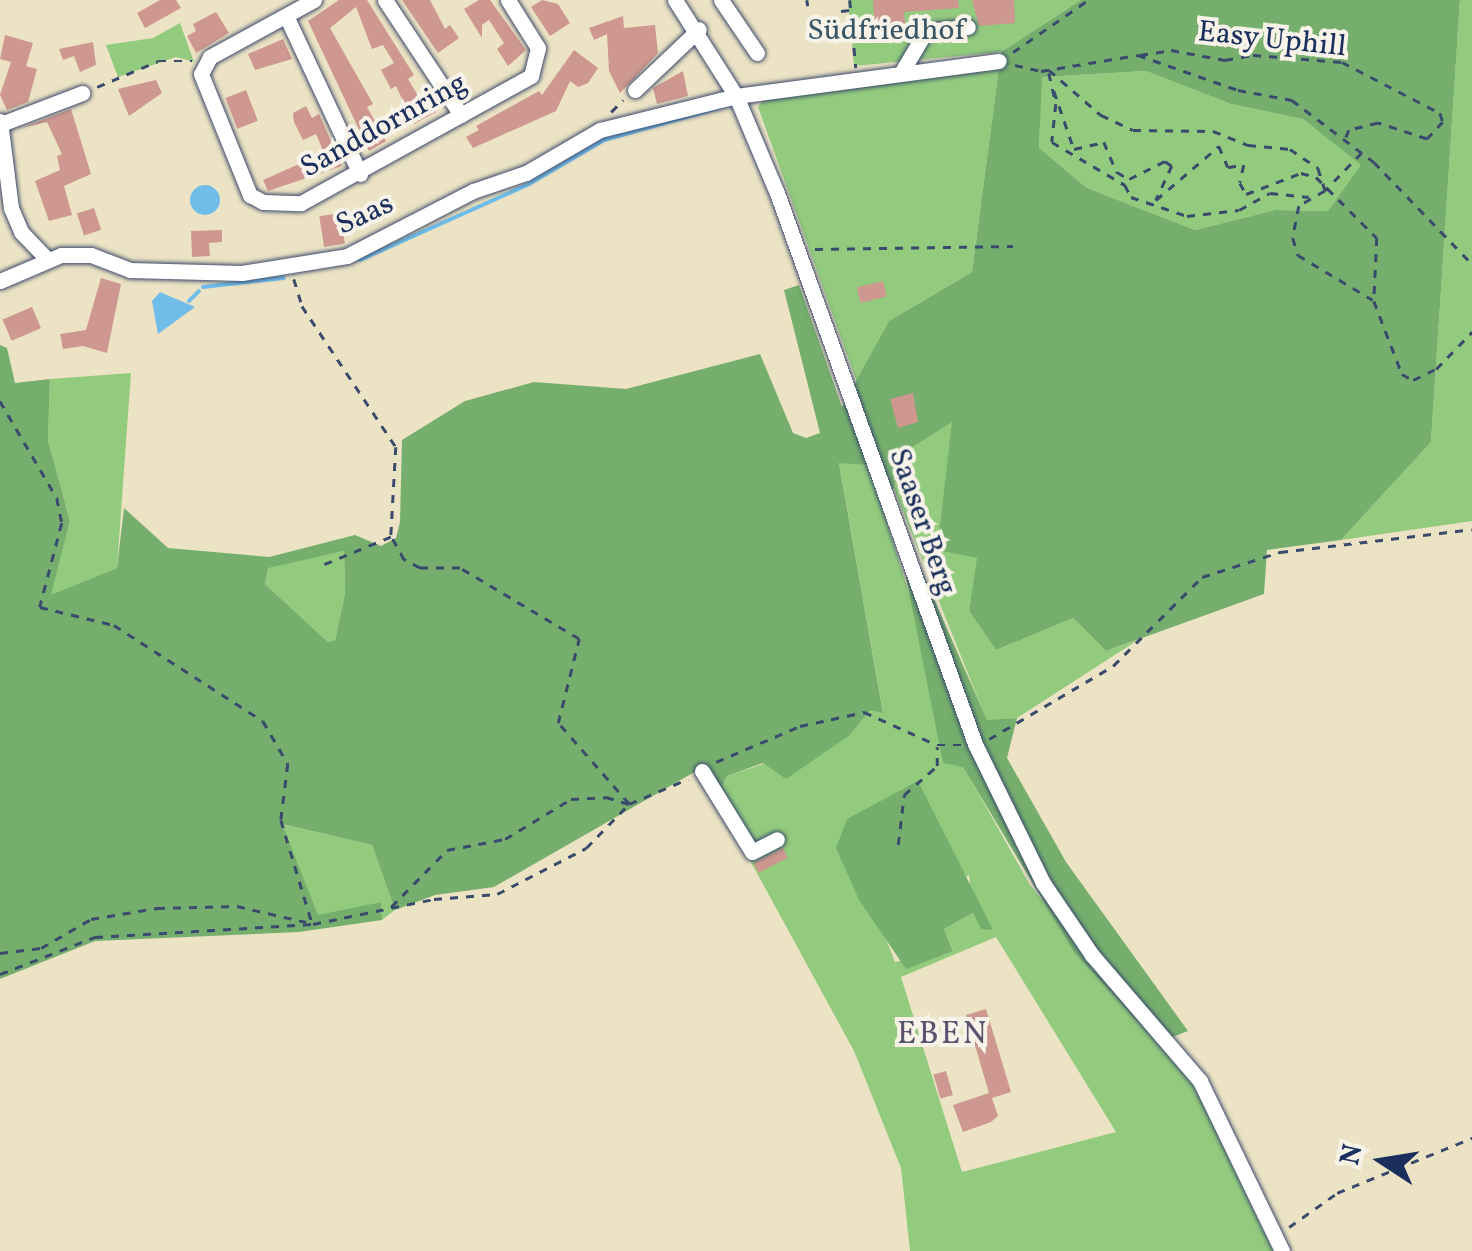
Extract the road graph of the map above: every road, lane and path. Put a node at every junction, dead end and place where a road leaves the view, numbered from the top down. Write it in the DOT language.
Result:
graph roads {
  1 [pos="314,0"];
  2 [pos="385,0"];
  3 [pos="508,0"];
  4 [pos="721,0"];
  5 [pos="850,0"];
  6 [pos="1088,0"];
  7 [pos="685,3"];
  8 [pos="851,10"];
  9 [pos="841,11"];
  10 [pos="288,20"];
  11 [pos="968,27"];
  12 [pos="699,29"];
  13 [pos="854,36"];
  14 [pos="842,37"];
  15 [pos="757,52"];
  16 [pos="1138,55"];
  17 [pos="999,61"];
  18 [pos="202,68"];
  19 [pos="1049,70"];
  20 [pos="901,73"];
  21 [pos="857,79"];
  22 [pos="634,90"];
  23 [pos="1054,91"];
  24 [pos="82,93"];
  25 [pos="736,96"];
  26 [pos="461,115"];
  27 [pos="1,122"];
  28 [pos="600,130"];
  29 [pos="1345,140"];
  30 [pos="1362,153"];
  31 [pos="360,174"];
  32 [pos="1325,191"];
  33 [pos="1309,197"];
  34 [pos="1013,246"];
  35 [pos="798,249"];
  36 [pos="47,259"];
  37 [pos="1472,264"];
  38 [pos="292,268"];
  39 [pos="0,281"];
  40 [pos="1374,301"];
  41 [pos="1472,332"];
  42 [pos="0,401"];
  43 [pos="1472,529"];
  44 [pos="391,537"];
  45 [pos="321,566"];
  46 [pos="975,744"];
  47 [pos="937,746"];
  48 [pos="702,771"];
  49 [pos="629,804"];
  50 [pos="777,840"];
  51 [pos="898,845"];
  52 [pos="391,907"];
  53 [pos="313,924"];
  54 [pos="41,948"];
  55 [pos="0,952"];
  56 [pos="46,956"];
  57 [pos="0,974"];
  58 [pos="1472,1138"];
  59 [pos="1279,1244"];
  1 -- 10 [label="street"];
  2 -- 26 [label="street"];
  3 -- 26 [label="street, Sanddornring"];
  4 -- 15 [label="street"];
  5 -- 8 [label="path"];
  6 -- 17 [label="path"];
  7 -- 12 [label="street, Saaser Berg"];
  8 -- 9 [label="path"];
  8 -- 13 [label="path"];
  10 -- 18 [label="street"];
  10 -- 31 [label="street"];
  11 -- 20 [label="street"];
  12 -- 22 [label="street"];
  12 -- 25 [label="street, Saaser Berg"];
  13 -- 14 [label="path"];
  13 -- 21 [label="path"];
  16 -- 19 [label="path"];
  16 -- 29 [label="path"];
  16 -- 29 [label="path, Easy Uphill"];
  17 -- 19 [label="path"];
  17 -- 20 [label="street, Saas"];
  18 -- 24 [label="path"];
  18 -- 31 [label="street, Sanddornring"];
  19 -- 23 [label="path"];
  19 -- 32 [label="path"];
  20 -- 21 [label="street, Saas"];
  21 -- 25 [label="street, Saas"];
  22 -- 28 [label="path"];
  23 -- 32 [label="path"];
  23 -- 33 [label="path"];
  24 -- 27 [label="street"];
  25 -- 28 [label="street, Saas"];
  25 -- 35 [label="street, Saaser Berg"];
  26 -- 31 [label="street, Sanddornring"];
  27 -- 36 [label="street"];
  28 -- 38 [label="street, Saas"];
  29 -- 30 [label="path"];
  30 -- 32 [label="path"];
  30 -- 37 [label="path"];
  32 -- 33 [label="path"];
  32 -- 40 [label="path"];
  33 -- 40 [label="path"];
  34 -- 35 [label="path"];
  35 -- 46 [label="street, Saaser Berg"];
  36 -- 38 [label="street, Saas"];
  36 -- 39 [label="street, Saas"];
  38 -- 44 [label="path"];
  40 -- 41 [label="path"];
  42 -- 53 [label="path"];
  43 -- 46 [label="path"];
  44 -- 45 [label="path"];
  44 -- 49 [label="path"];
  46 -- 47 [label="path"];
  46 -- 59 [label="street, Saaser Berg"];
  47 -- 48 [label="path"];
  47 -- 51 [label="path"];
  48 -- 49 [label="path"];
  48 -- 50 [label="street"];
  49 -- 52 [label="path"];
  49 -- 52 [label="path"];
  52 -- 53 [label="path"];
  53 -- 54 [label="path"];
  53 -- 56 [label="path"];
  54 -- 55 [label="path"];
  54 -- 56 [label="path"];
  56 -- 57 [label="path"];
  58 -- 59 [label="path"];
}
